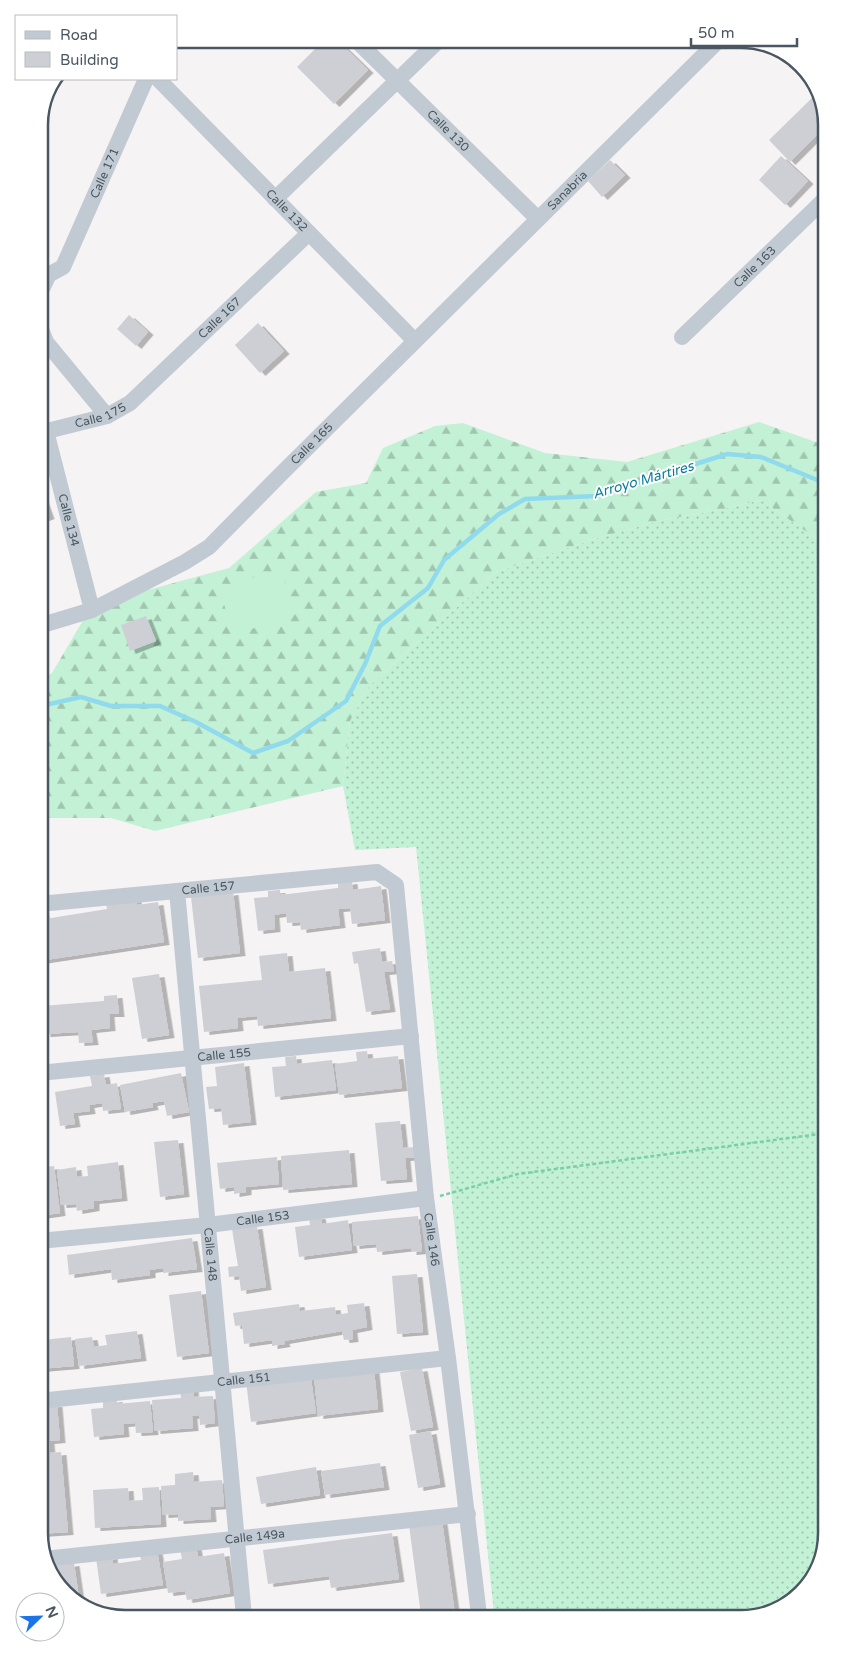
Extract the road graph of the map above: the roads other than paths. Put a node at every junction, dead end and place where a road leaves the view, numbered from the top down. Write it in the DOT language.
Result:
graph roads {
  1 [pos="364,48"];
  2 [pos="431,48"];
  3 [pos="711,48"];
  4 [pos="146,80"];
  5 [pos="159,80"];
  6 [pos="397,81"];
  7 [pos="276,199"];
  8 [pos="818,206"];
  9 [pos="538,219"];
  10 [pos="308,233"];
  11 [pos="50,274"];
  12 [pos="682,337"];
  13 [pos="415,341"];
  14 [pos="48,344"];
  15 [pos="130,403"];
  16 [pos="107,416"];
  17 [pos="48,431"];
  18 [pos="48,450"];
  19 [pos="92,610"];
  20 [pos="48,623"];
  21 [pos="378,872"];
  22 [pos="177,891"];
  23 [pos="48,903"];
  24 [pos="411,1036"];
  25 [pos="192,1057"];
  26 [pos="48,1072"];
  27 [pos="426,1198"];
  28 [pos="208,1225"];
  29 [pos="48,1240"];
  30 [pos="448,1358"];
  31 [pos="222,1382"];
  32 [pos="48,1400"];
  33 [pos="468,1514"];
  34 [pos="237,1539"];
  35 [pos="52,1558"];
  36 [pos="243,1609"];
  37 [pos="478,1610"];
  1 -- 6 [label="street, Calle 130"];
  2 -- 6 [label="street"];
  3 -- 9 [label="street, Sanabria"];
  4 -- 11 [label="street, Calle 171"];
  5 -- 7 [label="street, Calle 132"];
  6 -- 7 [label="street"];
  6 -- 9 [label="street, Calle 130"];
  7 -- 10 [label="street, Calle 132"];
  8 -- 12 [label="street, Calle 163"];
  9 -- 13 [label="street, Sanabria"];
  10 -- 13 [label="street, Calle 132"];
  10 -- 15 [label="street, Calle 167"];
  13 -- 19 [label="street, Calle 165"];
  14 -- 16 [label="street"];
  15 -- 16 [label="street, Calle 175"];
  16 -- 17 [label="street, Calle 175"];
  18 -- 19 [label="street, Calle 134"];
  19 -- 20 [label="street, Calle 165"];
  21 -- 22 [label="street, Calle 157"];
  21 -- 24 [label="street, Calle 146"];
  22 -- 23 [label="street, Calle 157"];
  22 -- 25 [label="street, Calle 148"];
  24 -- 25 [label="street, Calle 155"];
  24 -- 27 [label="street, Calle 146"];
  25 -- 26 [label="street, Calle 155"];
  25 -- 28 [label="street, Calle 148"];
  27 -- 28 [label="street, Calle 153"];
  27 -- 30 [label="street, Calle 146"];
  28 -- 29 [label="street, Calle 153"];
  28 -- 31 [label="street, Calle 148"];
  30 -- 31 [label="street, Calle 151"];
  30 -- 33 [label="street, Calle 146"];
  31 -- 32 [label="street, Calle 151"];
  31 -- 34 [label="street, Calle 148"];
  33 -- 34 [label="street, Calle 149a"];
  33 -- 37 [label="street, Calle 146"];
  34 -- 35 [label="street, Calle 149a"];
  34 -- 36 [label="street, Calle 148"];
}
